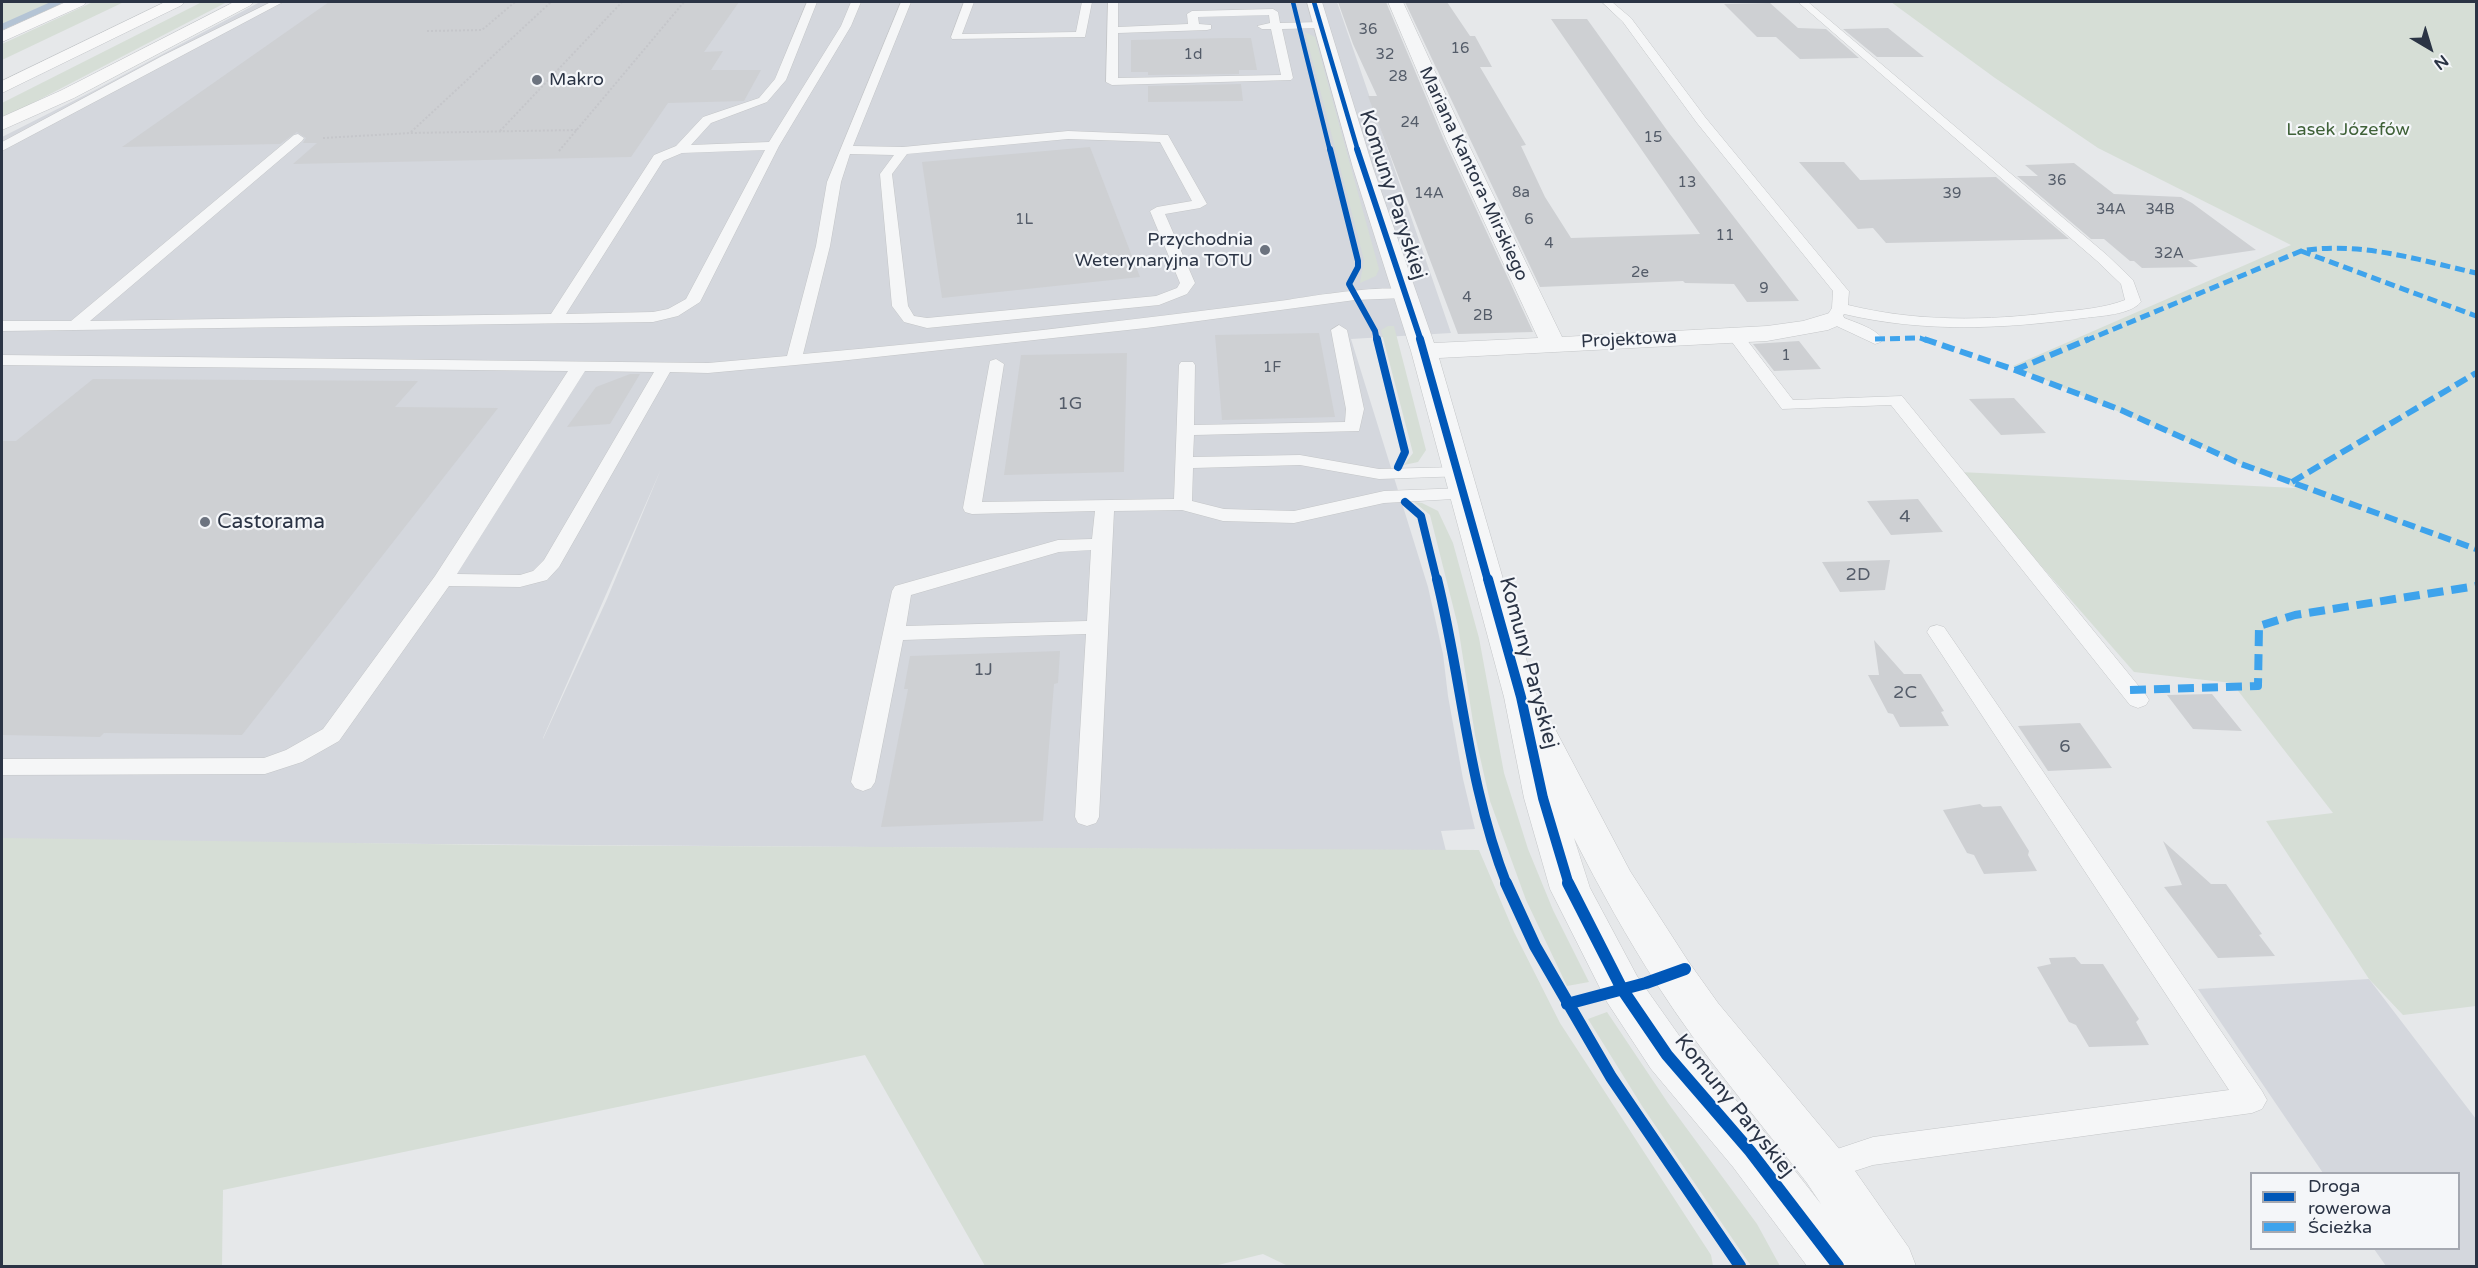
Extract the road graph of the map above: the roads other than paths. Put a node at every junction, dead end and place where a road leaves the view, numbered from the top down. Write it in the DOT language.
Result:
graph roads {
  1 [pos="78,2"];
  2 [pos="142,2"];
  3 [pos="176,2"];
  4 [pos="245,2"];
  5 [pos="278,2"];
  6 [pos="813,2"];
  7 [pos="856,2"];
  8 [pos="906,2"];
  9 [pos="969,2"];
  10 [pos="1087,2"];
  11 [pos="1113,2"];
  12 [pos="1314,2"];
  13 [pos="1395,2"];
  14 [pos="1607,2"];
  15 [pos="1803,2"];
  16 [pos="1321,25"];
  17 [pos="1252,26"];
  18 [pos="1275,26"];
  19 [pos="1217,27"];
  20 [pos="1194,28"];
  21 [pos="1113,30"];
  22 [pos="2,37"];
  23 [pos="52,45"];
  24 [pos="2,88"];
  25 [pos="2,124"];
  26 [pos="298,138"];
  27 [pos="773,146"];
  28 [pos="2,147"];
  29 [pos="680,150"];
  30 [pos="845,150"];
  31 [pos="903,151"];
  32 [pos="1404,293"];
  33 [pos="1837,314"];
  34 [pos="556,318"];
  35 [pos="2,326"];
  36 [pos="75,326"];
  37 [pos="1339,330"];
  38 [pos="1734,334"];
  39 [pos="1875,339"];
  40 [pos="1554,345"];
  41 [pos="1424,351"];
  42 [pos="2,360"];
  43 [pos="794,360"];
  44 [pos="996,364"];
  45 [pos="1187,365"];
  46 [pos="580,366"];
  47 [pos="665,367"];
  48 [pos="1186,430"];
  49 [pos="1185,463"];
  50 [pos="1461,483"];
  51 [pos="1183,504"];
  52 [pos="1105,506"];
  53 [pos="1101,544"];
  54 [pos="443,580"];
  55 [pos="1098,627"];
  56 [pos="1937,632"];
  57 [pos="894,633"];
  58 [pos="1521,697"];
  59 [pos="2138,700"];
  60 [pos="2,767"];
  61 [pos="863,782"];
  62 [pos="1087,817"];
  63 [pos="1824,1167"];
  64 [pos="1838,1266"];
  65 [pos="1891,1266"];
  1 -- 22 [label="main road"];
  2 -- 23 [label="main road"];
  3 -- 24 [label="main road"];
  4 -- 25 [label="main road"];
  5 -- 28 [label="lane"];
  6 -- 29 [label="lane"];
  7 -- 27 [label="lane"];
  8 -- 30 [label="lane"];
  9 -- 10 [label="lane"];
  11 -- 21 [label="lane"];
  12 -- 16 [label="street, Komuny Paryskiej"];
  13 -- 40 [label="street, Mariana Kantora-Mirskiego"];
  14 -- 33 [label="lane"];
  15 -- 33 [label="lane"];
  16 -- 18 [label="lane"];
  16 -- 32 [label="street, Komuny Paryskiej"];
  17 -- 18 [label="lane"];
  18 -- 20 [label="lane"];
  18 -- 21 [label="lane"];
  19 -- 20 [label="lane"];
  20 -- 21 [label="lane"];
  26 -- 36 [label="lane"];
  27 -- 29 [label="lane"];
  27 -- 34 [label="lane"];
  29 -- 34 [label="lane"];
  30 -- 31 [label="lane"];
  30 -- 43 [label="lane"];
  31 -- 31 [label="lane"];
  32 -- 41 [label="street, Komuny Paryskiej"];
  32 -- 43 [label="lane"];
  33 -- 38 [label="street, Projektowa"];
  33 -- 39 [label="lane"];
  34 -- 36 [label="lane"];
  35 -- 36 [label="lane"];
  37 -- 48 [label="lane"];
  38 -- 40 [label="street, Projektowa"];
  38 -- 59 [label="lane"];
  40 -- 41 [label="street, Projektowa"];
  41 -- 50 [label="street, Komuny Paryskiej"];
  42 -- 46 [label="lane"];
  43 -- 47 [label="lane"];
  44 -- 52 [label="lane"];
  45 -- 48 [label="lane"];
  46 -- 47 [label="lane"];
  46 -- 54 [label="lane"];
  47 -- 54 [label="lane"];
  48 -- 49 [label="lane"];
  49 -- 50 [label="lane"];
  49 -- 51 [label="lane"];
  50 -- 51 [label="lane"];
  50 -- 58 [label="street, Komuny Paryskiej"];
  51 -- 52 [label="lane"];
  52 -- 53 [label="lane"];
  53 -- 55 [label="lane"];
  53 -- 57 [label="lane"];
  54 -- 60 [label="lane"];
  55 -- 57 [label="lane"];
  55 -- 62 [label="lane"];
  56 -- 63 [label="lane"];
  57 -- 61 [label="lane"];
  58 -- 63 [label="street, Komuny Paryskiej"];
  58 -- 64 [label="street, Komuny Paryskiej"];
  63 -- 65 [label="street, Komuny Paryskiej"];
}
